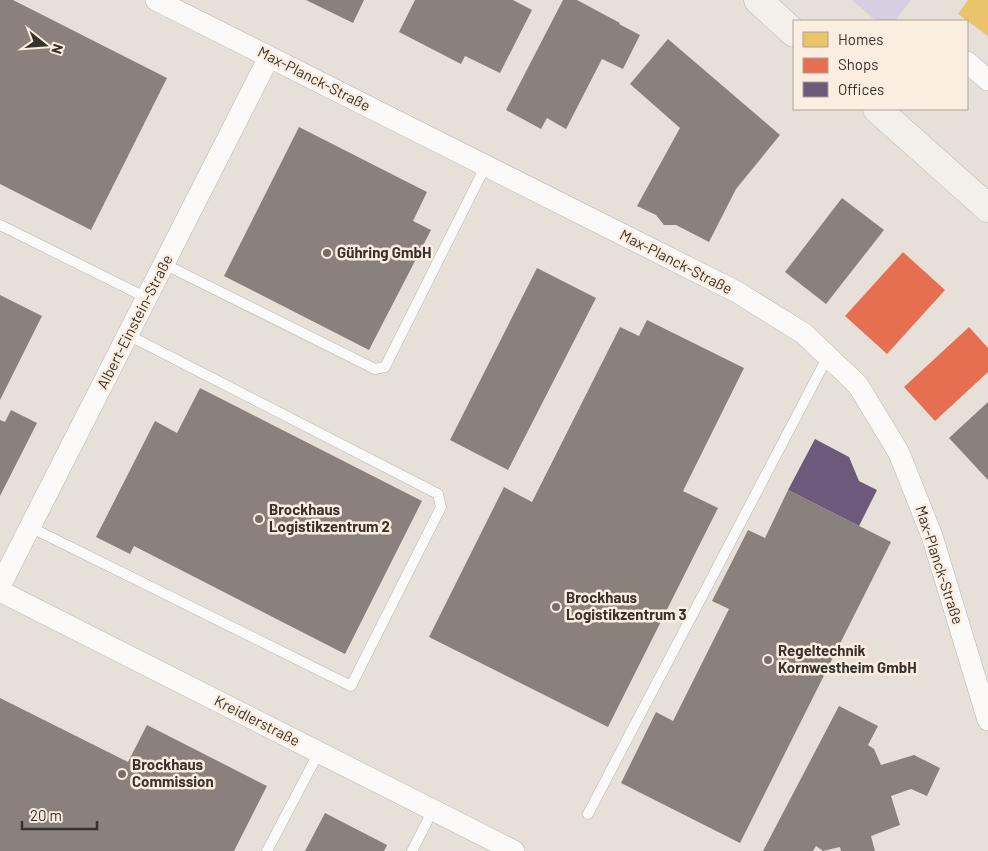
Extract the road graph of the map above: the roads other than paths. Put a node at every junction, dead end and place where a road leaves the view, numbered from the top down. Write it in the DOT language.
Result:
graph roads {
  1 [pos="156,0"];
  2 [pos="758,0"];
  3 [pos="793,32"];
  4 [pos="269,57"];
  5 [pos="968,63"];
  6 [pos="988,80"];
  7 [pos="878,110"];
  8 [pos="486,165"];
  9 [pos="988,208"];
  10 [pos="0,226"];
  11 [pos="164,264"];
  12 [pos="147,298"];
  13 [pos="128,335"];
  14 [pos="828,356"];
  15 [pos="30,527"];
  16 [pos="0,586"];
  17 [pos="0,591"];
  18 [pos="988,720"];
  19 [pos="319,752"];
  20 [pos="433,810"];
  21 [pos="588,814"];
  22 [pos="267,851"];
  23 [pos="412,851"];
  24 [pos="514,851"];
  1 -- 4 [label="street, Max-Planck-Straße"];
  2 -- 3 [label="main road"];
  4 -- 8 [label="street, Max-Planck-Straße"];
  4 -- 11 [label="street, Albert-Einstein-Straße"];
  5 -- 6 [label="street"];
  7 -- 9 [label="main road"];
  8 -- 11 [label="lane"];
  8 -- 14 [label="street, Max-Planck-Straße"];
  10 -- 12 [label="lane"];
  11 -- 12 [label="street, Albert-Einstein-Straße"];
  12 -- 13 [label="street, Albert-Einstein-Straße"];
  13 -- 15 [label="street, Albert-Einstein-Straße"];
  13 -- 15 [label="lane"];
  14 -- 18 [label="street, Max-Planck-Straße"];
  14 -- 21 [label="lane"];
  15 -- 16 [label="street, Albert-Einstein-Straße"];
  17 -- 19 [label="street, Kreidlerstraße"];
  19 -- 20 [label="street, Kreidlerstraße"];
  19 -- 22 [label="lane"];
  20 -- 23 [label="lane"];
  20 -- 24 [label="street, Kreidlerstraße"];
}
